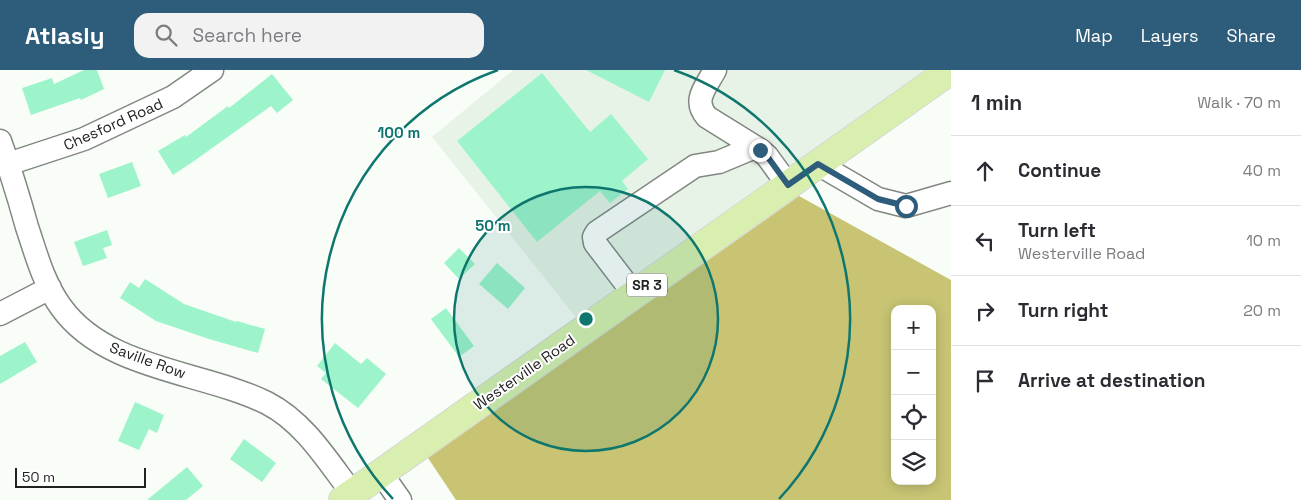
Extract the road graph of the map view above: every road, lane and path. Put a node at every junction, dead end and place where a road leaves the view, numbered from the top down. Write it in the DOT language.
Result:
graph roads {
  1 [pos="212,70"];
  2 [pos="715,70"];
  3 [pos="951,70"];
  4 [pos="0,141"];
  5 [pos="755,147"];
  6 [pos="8,164"];
  7 [pos="818,164"];
  8 [pos="788,185"];
  9 [pos="951,193"];
  10 [pos="50,288"];
  11 [pos="634,294"];
  12 [pos="0,314"];
  13 [pos="381,473"];
  14 [pos="347,496"];
  15 [pos="400,500"];
  1 -- 6 [label="street, Chesford Road"];
  2 -- 5 [label="street"];
  3 -- 7 [label="main road, Westerville Road / SR 3"];
  4 -- 6 [label="street, Saville Row"];
  5 -- 8 [label="street"];
  5 -- 11 [label="street"];
  6 -- 10 [label="street, Saville Row"];
  7 -- 8 [label="main road, Westerville Road / SR 3"];
  7 -- 9 [label="street"];
  8 -- 11 [label="main road, Westerville Road / SR 3"];
  10 -- 12 [label="street"];
  10 -- 14 [label="street, Saville Row"];
  11 -- 13 [label="main road, Westerville Road / SR 3"];
  13 -- 14 [label="main road, Westerville Road / SR 3"];
  13 -- 15 [label="street"];
}
